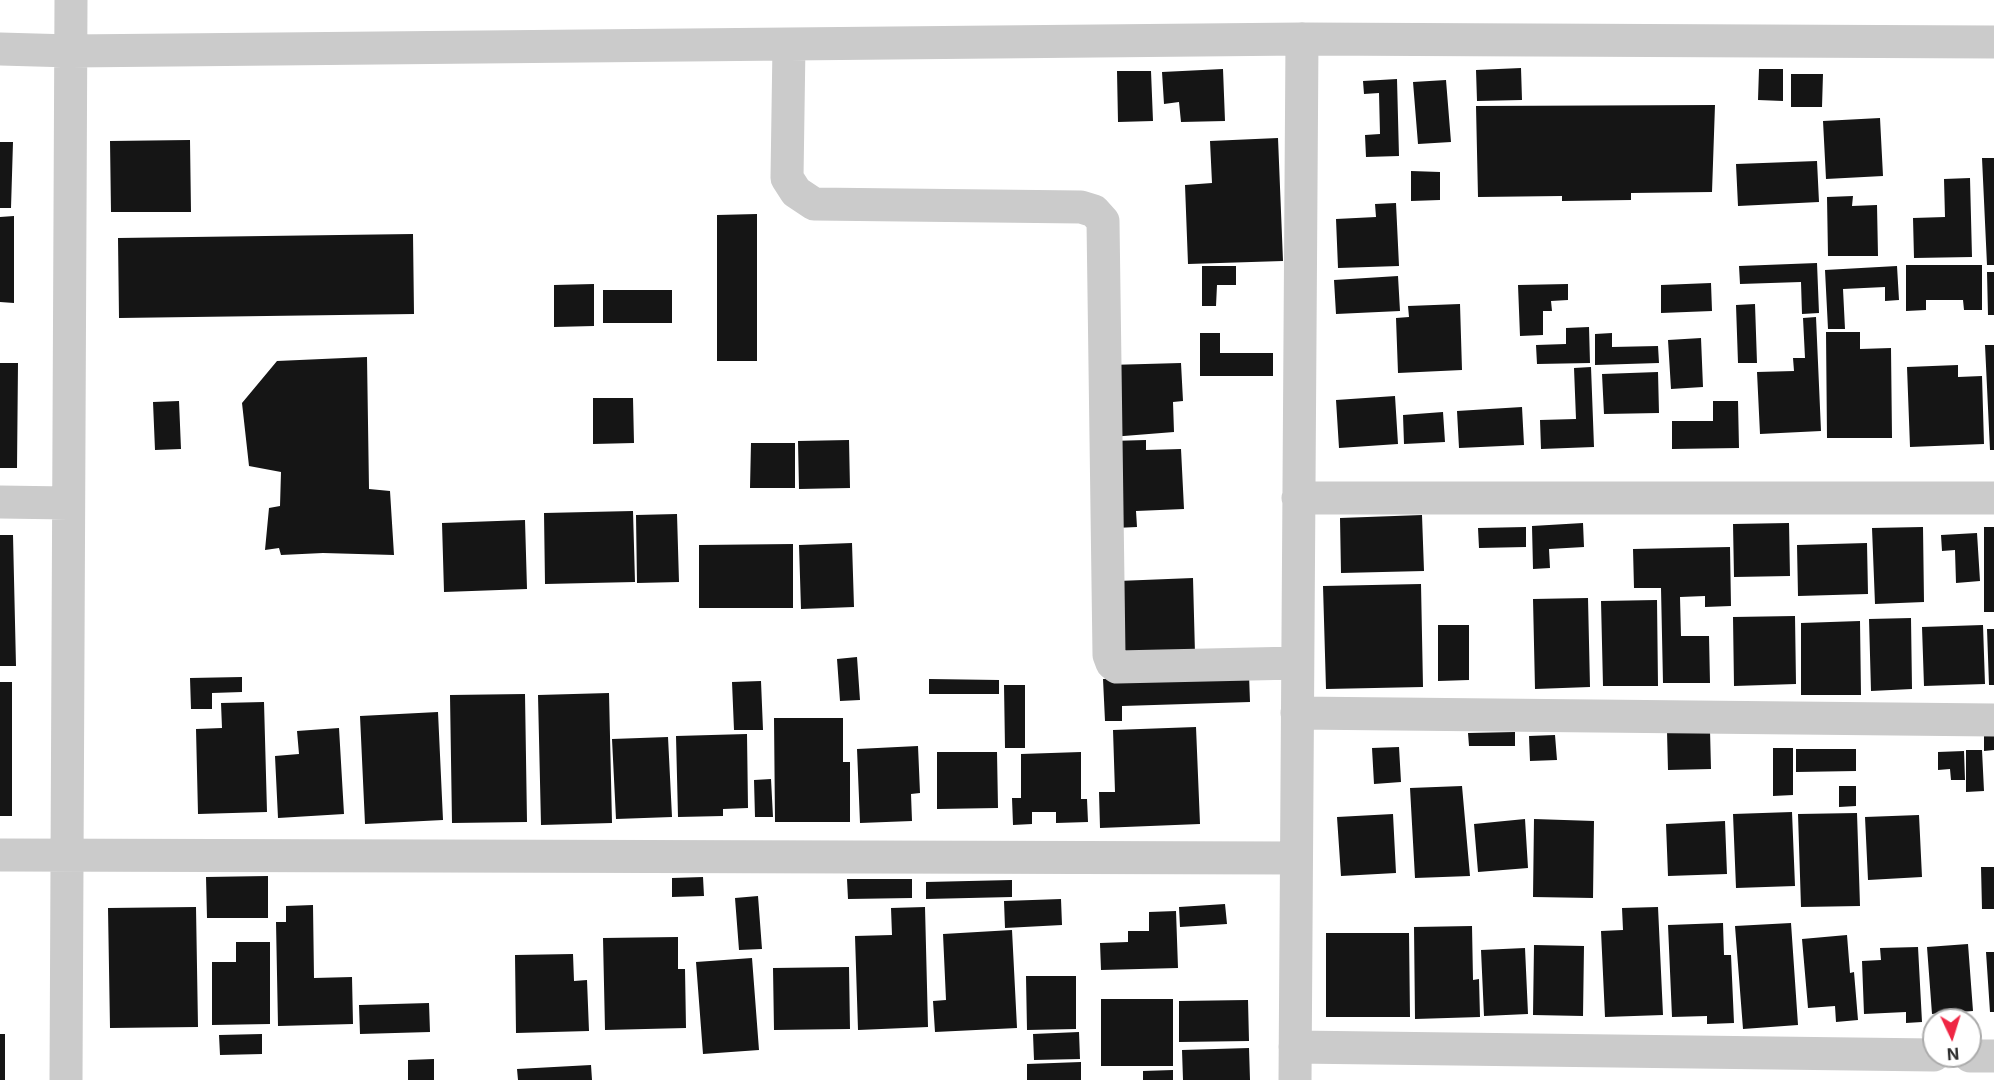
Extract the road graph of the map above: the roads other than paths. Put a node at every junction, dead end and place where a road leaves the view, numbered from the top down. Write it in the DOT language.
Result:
graph roads {
  1 [pos="71,0"];
  2 [pos="1302,39"];
  3 [pos="1994,42"];
  4 [pos="789,45"];
  5 [pos="1,50"];
  6 [pos="71,51"];
  7 [pos="1298,498"];
  8 [pos="1994,498"];
  9 [pos="0,502"];
  10 [pos="68,503"];
  11 [pos="1298,663"];
  12 [pos="1297,713"];
  13 [pos="1994,720"];
  14 [pos="0,855"];
  15 [pos="67,855"];
  16 [pos="1296,858"];
  17 [pos="1295,1047"];
  18 [pos="1922,1055"];
  19 [pos="66,1080"];
  20 [pos="1295,1080"];
  1 -- 6 [label="street"];
  2 -- 3 [label="street"];
  2 -- 4 [label="street"];
  2 -- 7 [label="street"];
  4 -- 6 [label="street"];
  4 -- 11 [label="street"];
  5 -- 6 [label="street"];
  6 -- 10 [label="street"];
  7 -- 8 [label="street"];
  7 -- 11 [label="street"];
  9 -- 10 [label="street"];
  10 -- 15 [label="street"];
  11 -- 12 [label="street"];
  12 -- 13 [label="street"];
  12 -- 16 [label="street"];
  14 -- 15 [label="street"];
  15 -- 16 [label="street"];
  15 -- 19 [label="street"];
  16 -- 17 [label="street"];
  17 -- 18 [label="street"];
  17 -- 20 [label="street"];
}
